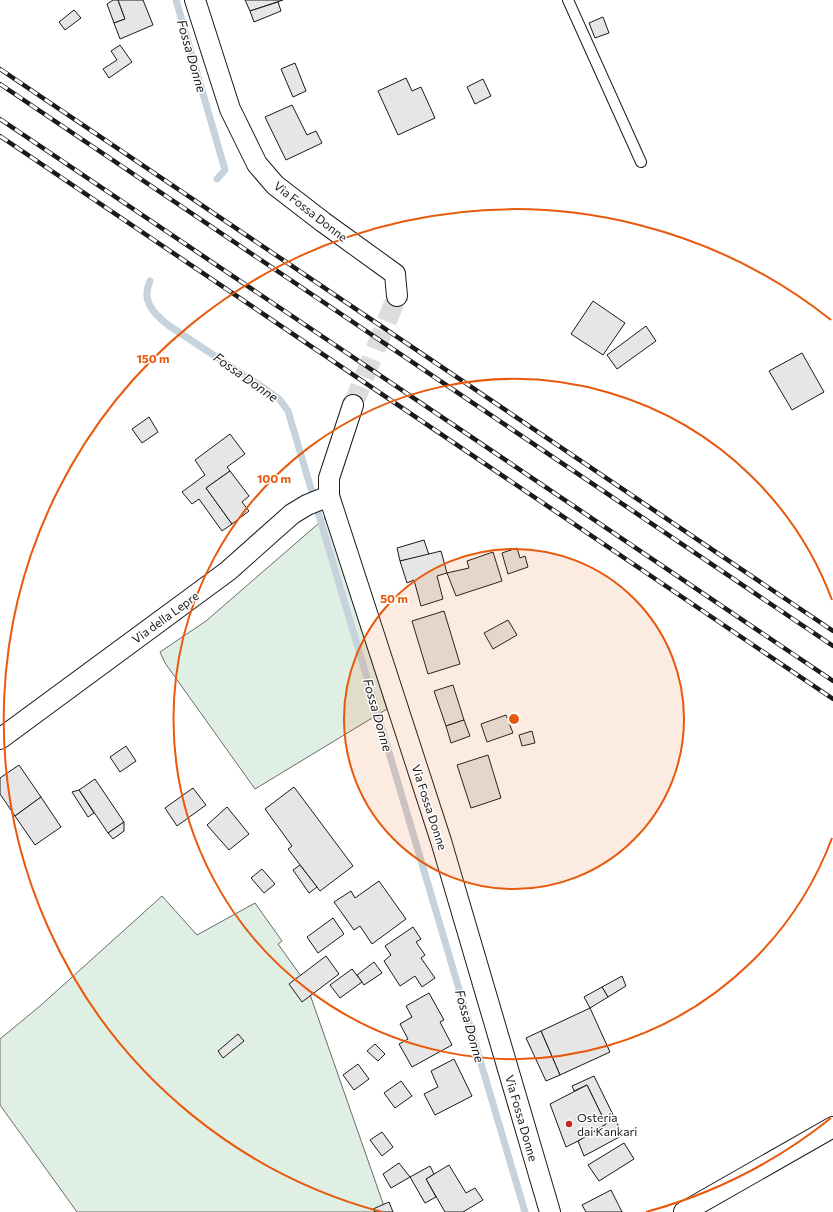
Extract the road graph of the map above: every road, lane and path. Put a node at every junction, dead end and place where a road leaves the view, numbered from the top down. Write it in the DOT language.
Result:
graph roads {
  1 [pos="195,0"];
  2 [pos="568,0"];
  3 [pos="642,162"];
  4 [pos="397,296"];
  5 [pos="353,405"];
  6 [pos="324,498"];
  7 [pos="0,739"];
  8 [pos="833,1127"];
  9 [pos="550,1212"];
  10 [pos="684,1212"];
  1 -- 4 [label="street, Via Fossa Donne"];
  2 -- 3 [label="lane"];
  5 -- 6 [label="street, Via Fossa Donne"];
  6 -- 7 [label="street, Via della Lepre"];
  6 -- 9 [label="street, Via Fossa Donne"];
  8 -- 10 [label="street"];
}
